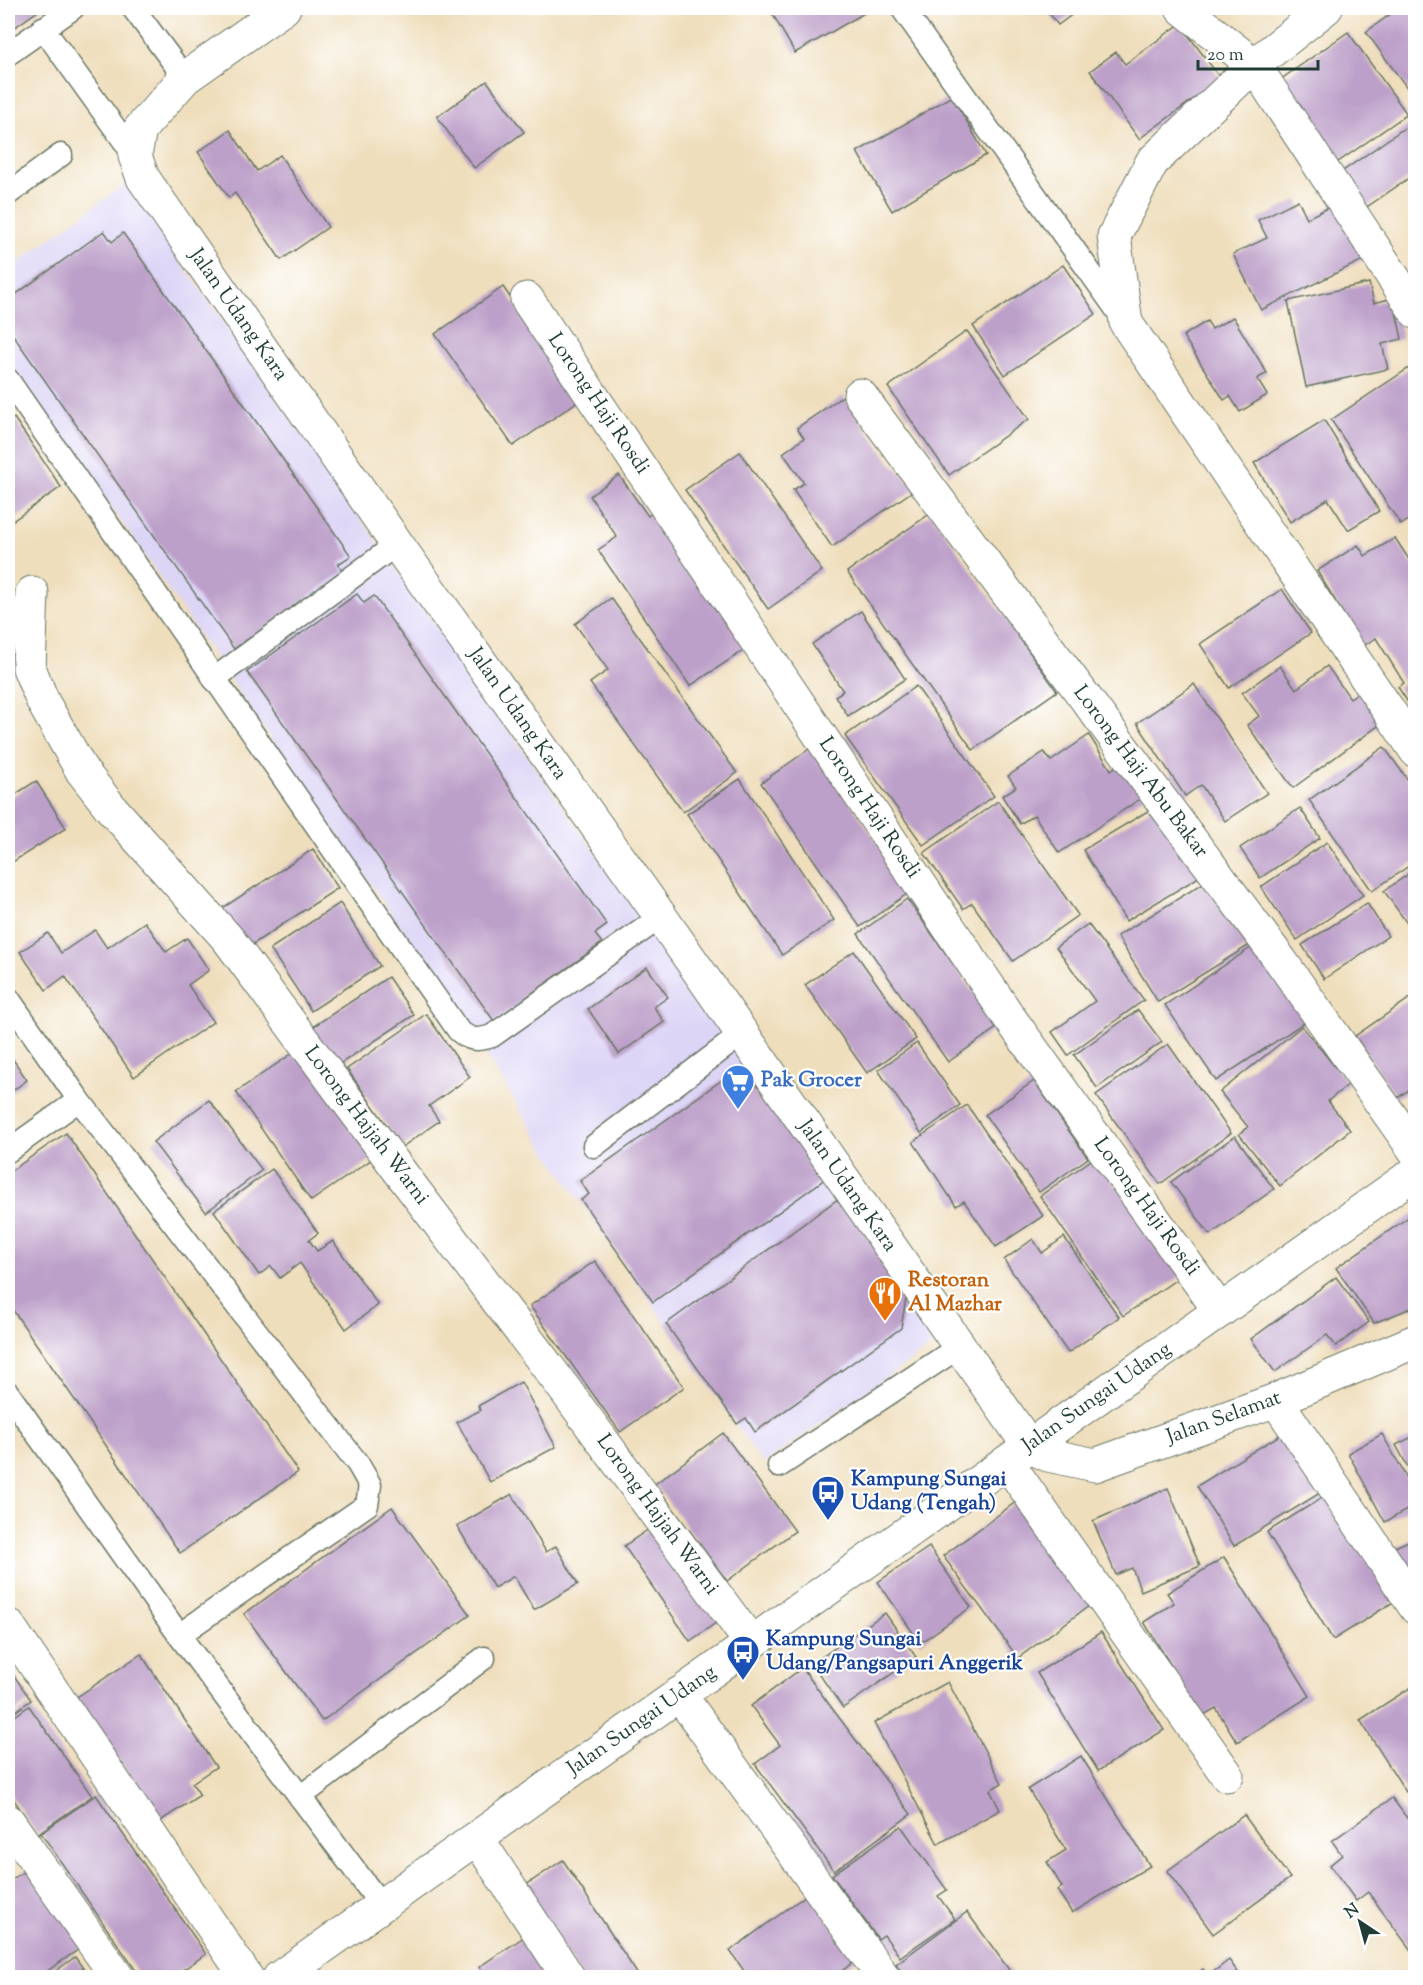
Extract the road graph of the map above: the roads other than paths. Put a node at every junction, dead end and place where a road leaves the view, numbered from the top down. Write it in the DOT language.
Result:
graph roads {
  1 [pos="73,8"];
  2 [pos="133,8"];
  3 [pos="284,8"];
  4 [pos="902,8"];
  5 [pos="1182,8"];
  6 [pos="1326,8"];
  7 [pos="44,28"];
  8 [pos="8,54"];
  9 [pos="1254,66"];
  10 [pos="185,78"];
  11 [pos="61,155"];
  12 [pos="135,156"];
  13 [pos="8,194"];
  14 [pos="526,299"];
  15 [pos="1416,312"];
  16 [pos="1126,323"];
  17 [pos="8,380"];
  18 [pos="860,395"];
  19 [pos="397,544"];
  20 [pos="32,593"];
  21 [pos="214,679"];
  22 [pos="1416,751"];
  23 [pos="660,917"];
  24 [pos="8,998"];
  25 [pos="742,1034"];
  26 [pos="79,1100"];
  27 [pos="594,1146"];
  28 [pos="8,1151"];
  29 [pos="1416,1152"];
  30 [pos="1416,1172"];
  31 [pos="1220,1311"];
  32 [pos="1416,1341"];
  33 [pos="959,1347"];
  34 [pos="8,1393"];
  35 [pos="1276,1400"];
  36 [pos="1018,1454"];
  37 [pos="779,1466"];
  38 [pos="1416,1608"];
  39 [pos="8,1625"];
  40 [pos="179,1635"];
  41 [pos="751,1643"];
  42 [pos="484,1658"];
  43 [pos="679,1694"];
  44 [pos="1227,1775"];
  45 [pos="300,1797"];
  46 [pos="8,1821"];
  47 [pos="477,1838"];
  48 [pos="381,1905"];
  49 [pos="118,1977"];
  50 [pos="247,1977"];
  51 [pos="280,1977"];
  52 [pos="568,1977"];
  53 [pos="884,1977"];
  1 -- 7 [label="lane"];
  2 -- 10 [label="lane"];
  3 -- 10 [label="street"];
  4 -- 16 [label="lane"];
  5 -- 9 [label="street"];
  6 -- 9 [label="street"];
  7 -- 8 [label="lane"];
  7 -- 12 [label="lane"];
  9 -- 15 [label="street"];
  9 -- 16 [label="street"];
  10 -- 12 [label="street"];
  11 -- 13 [label="lane"];
  12 -- 19 [label="street, Jalan Udang Kara"];
  14 -- 31 [label="street, Lorong Haji Rosdi"];
  16 -- 22 [label="street"];
  17 -- 21 [label="lane"];
  18 -- 29 [label="street, Lorong Haji Abu Bakar"];
  19 -- 21 [label="lane"];
  19 -- 23 [label="street, Jalan Udang Kara"];
  20 -- 41 [label="street, Lorong Hajjah Warni"];
  21 -- 23 [label="lane"];
  23 -- 25 [label="street, Jalan Udang Kara"];
  24 -- 26 [label="lane"];
  25 -- 27 [label="lane"];
  25 -- 33 [label="street, Jalan Udang Kara"];
  26 -- 28 [label="lane"];
  26 -- 40 [label="lane"];
  30 -- 31 [label="street, Jalan Sungai Udang"];
  31 -- 36 [label="street, Jalan Sungai Udang"];
  32 -- 35 [label="street, Jalan Selamat"];
  33 -- 36 [label="street, Jalan Udang Kara"];
  33 -- 37 [label="lane"];
  34 -- 40 [label="lane"];
  35 -- 36 [label="street, Jalan Selamat"];
  35 -- 38 [label="street"];
  36 -- 41 [label="street, Jalan Sungai Udang"];
  36 -- 44 [label="street, Jalan Udang Kara"];
  39 -- 50 [label="street"];
  40 -- 45 [label="lane"];
  41 -- 43 [label="street, Jalan Sungai Udang"];
  42 -- 45 [label="lane"];
  43 -- 47 [label="street, Jalan Sungai Udang"];
  43 -- 53 [label="street"];
  45 -- 48 [label="lane"];
  46 -- 49 [label="street"];
  47 -- 48 [label="street, Jalan Sungai Udang"];
  47 -- 52 [label="street"];
  48 -- 51 [label="street, Jalan Sungai Udang"];
}
